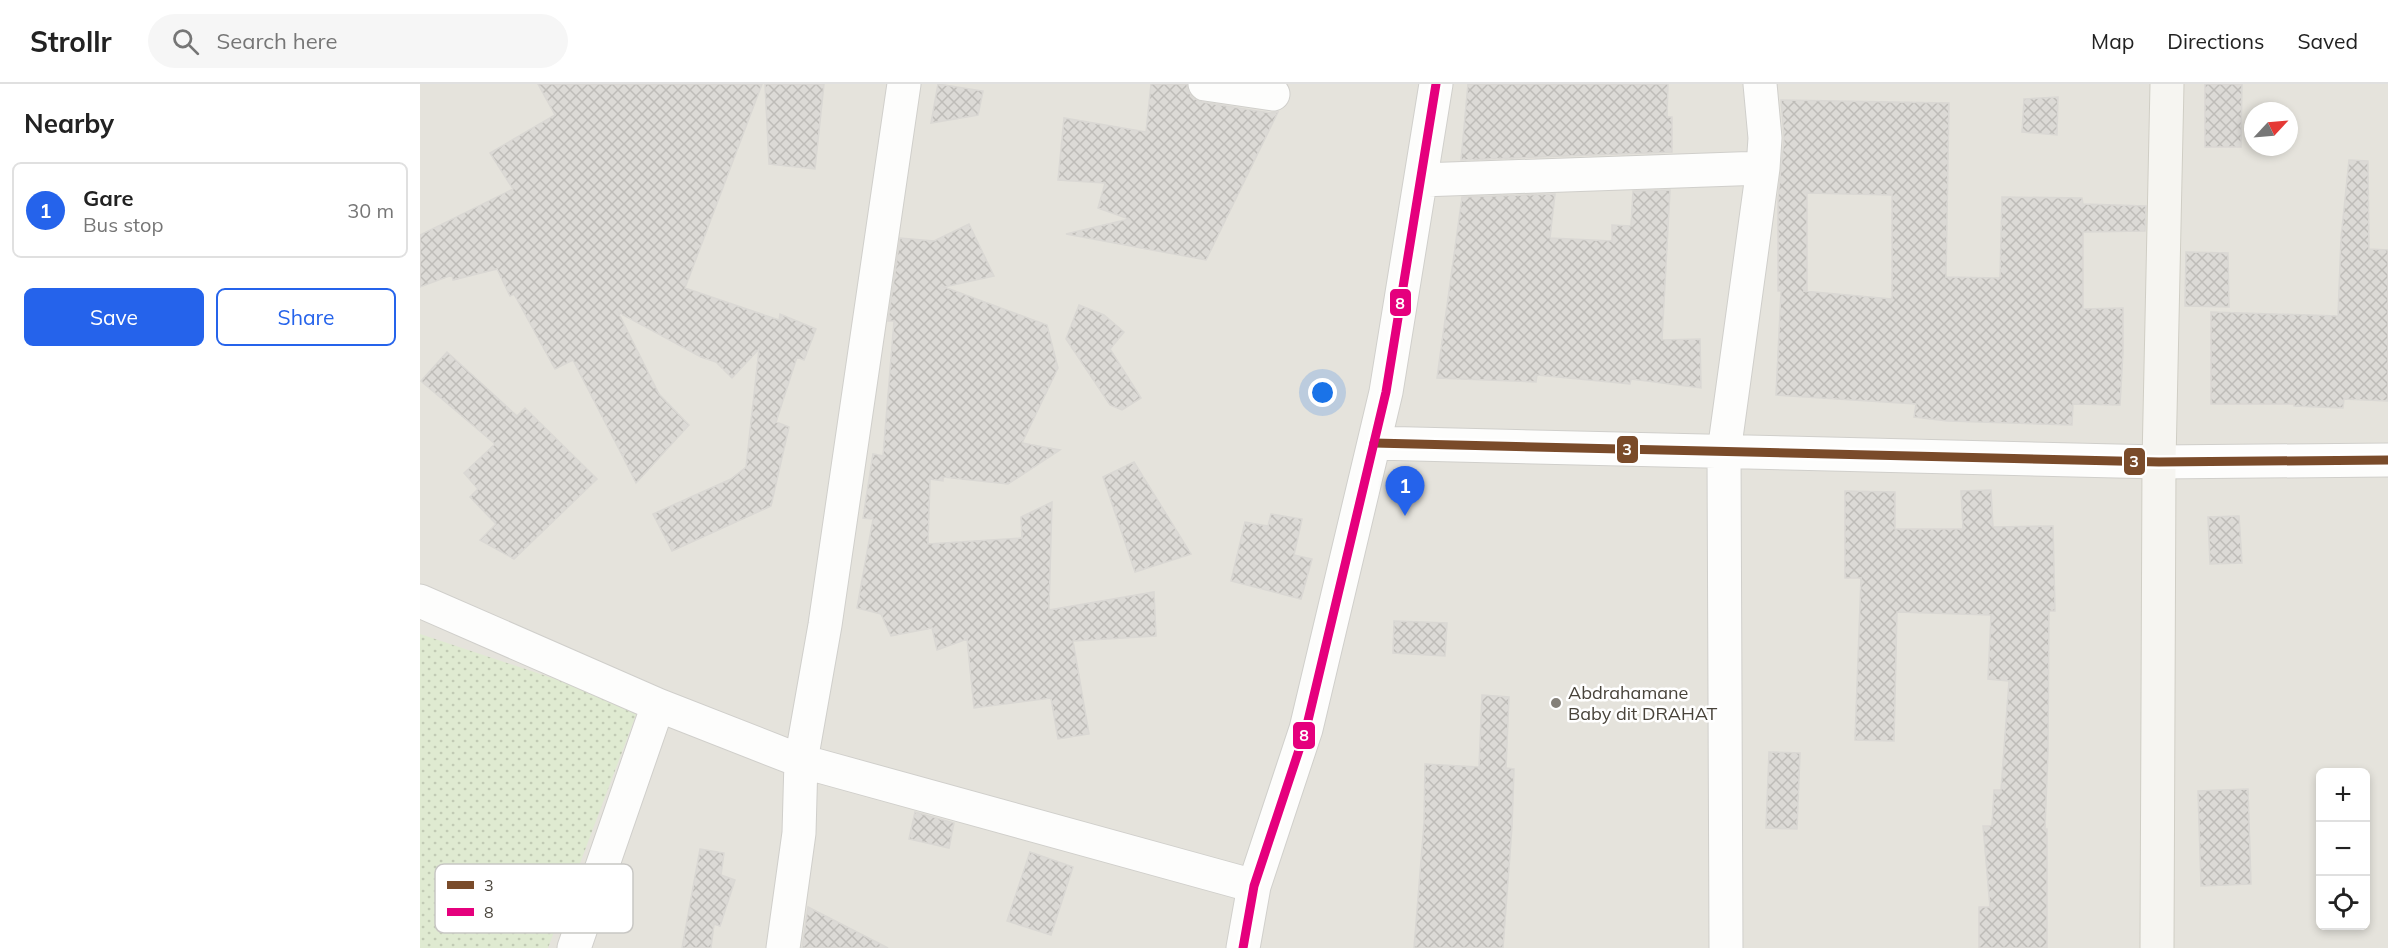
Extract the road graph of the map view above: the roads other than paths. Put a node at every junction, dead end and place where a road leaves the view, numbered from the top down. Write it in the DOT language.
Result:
graph roads {
  1 [pos="904,84"];
  2 [pos="1205,84"];
  3 [pos="1436,84"];
  4 [pos="1760,84"];
  5 [pos="2167,84"];
  6 [pos="1273,94"];
  7 [pos="1764,168"];
  8 [pos="1421,180"];
  9 [pos="1374,443"];
  10 [pos="1724,452"];
  11 [pos="2388,460"];
  12 [pos="2159,462"];
  13 [pos="420,601"];
  14 [pos="658,705"];
  15 [pos="801,761"];
  16 [pos="603,864"];
  17 [pos="1254,886"];
  18 [pos="579,933"];
  19 [pos="574,948"];
  20 [pos="783,948"];
  21 [pos="1243,948"];
  22 [pos="1726,948"];
  23 [pos="2157,948"];
  1 -- 15 [label="street"];
  2 -- 6 [label="street"];
  3 -- 8 [label="street"];
  4 -- 7 [label="street"];
  5 -- 12 [label="main road"];
  7 -- 8 [label="street"];
  7 -- 10 [label="street"];
  8 -- 9 [label="street"];
  9 -- 10 [label="street"];
  9 -- 17 [label="street"];
  10 -- 12 [label="street"];
  10 -- 22 [label="street"];
  11 -- 12 [label="street"];
  12 -- 23 [label="main road"];
  13 -- 14 [label="street"];
  14 -- 15 [label="street"];
  14 -- 16 [label="street"];
  15 -- 17 [label="street"];
  15 -- 20 [label="street"];
  17 -- 21 [label="street"];
  18 -- 19 [label="street"];
}
